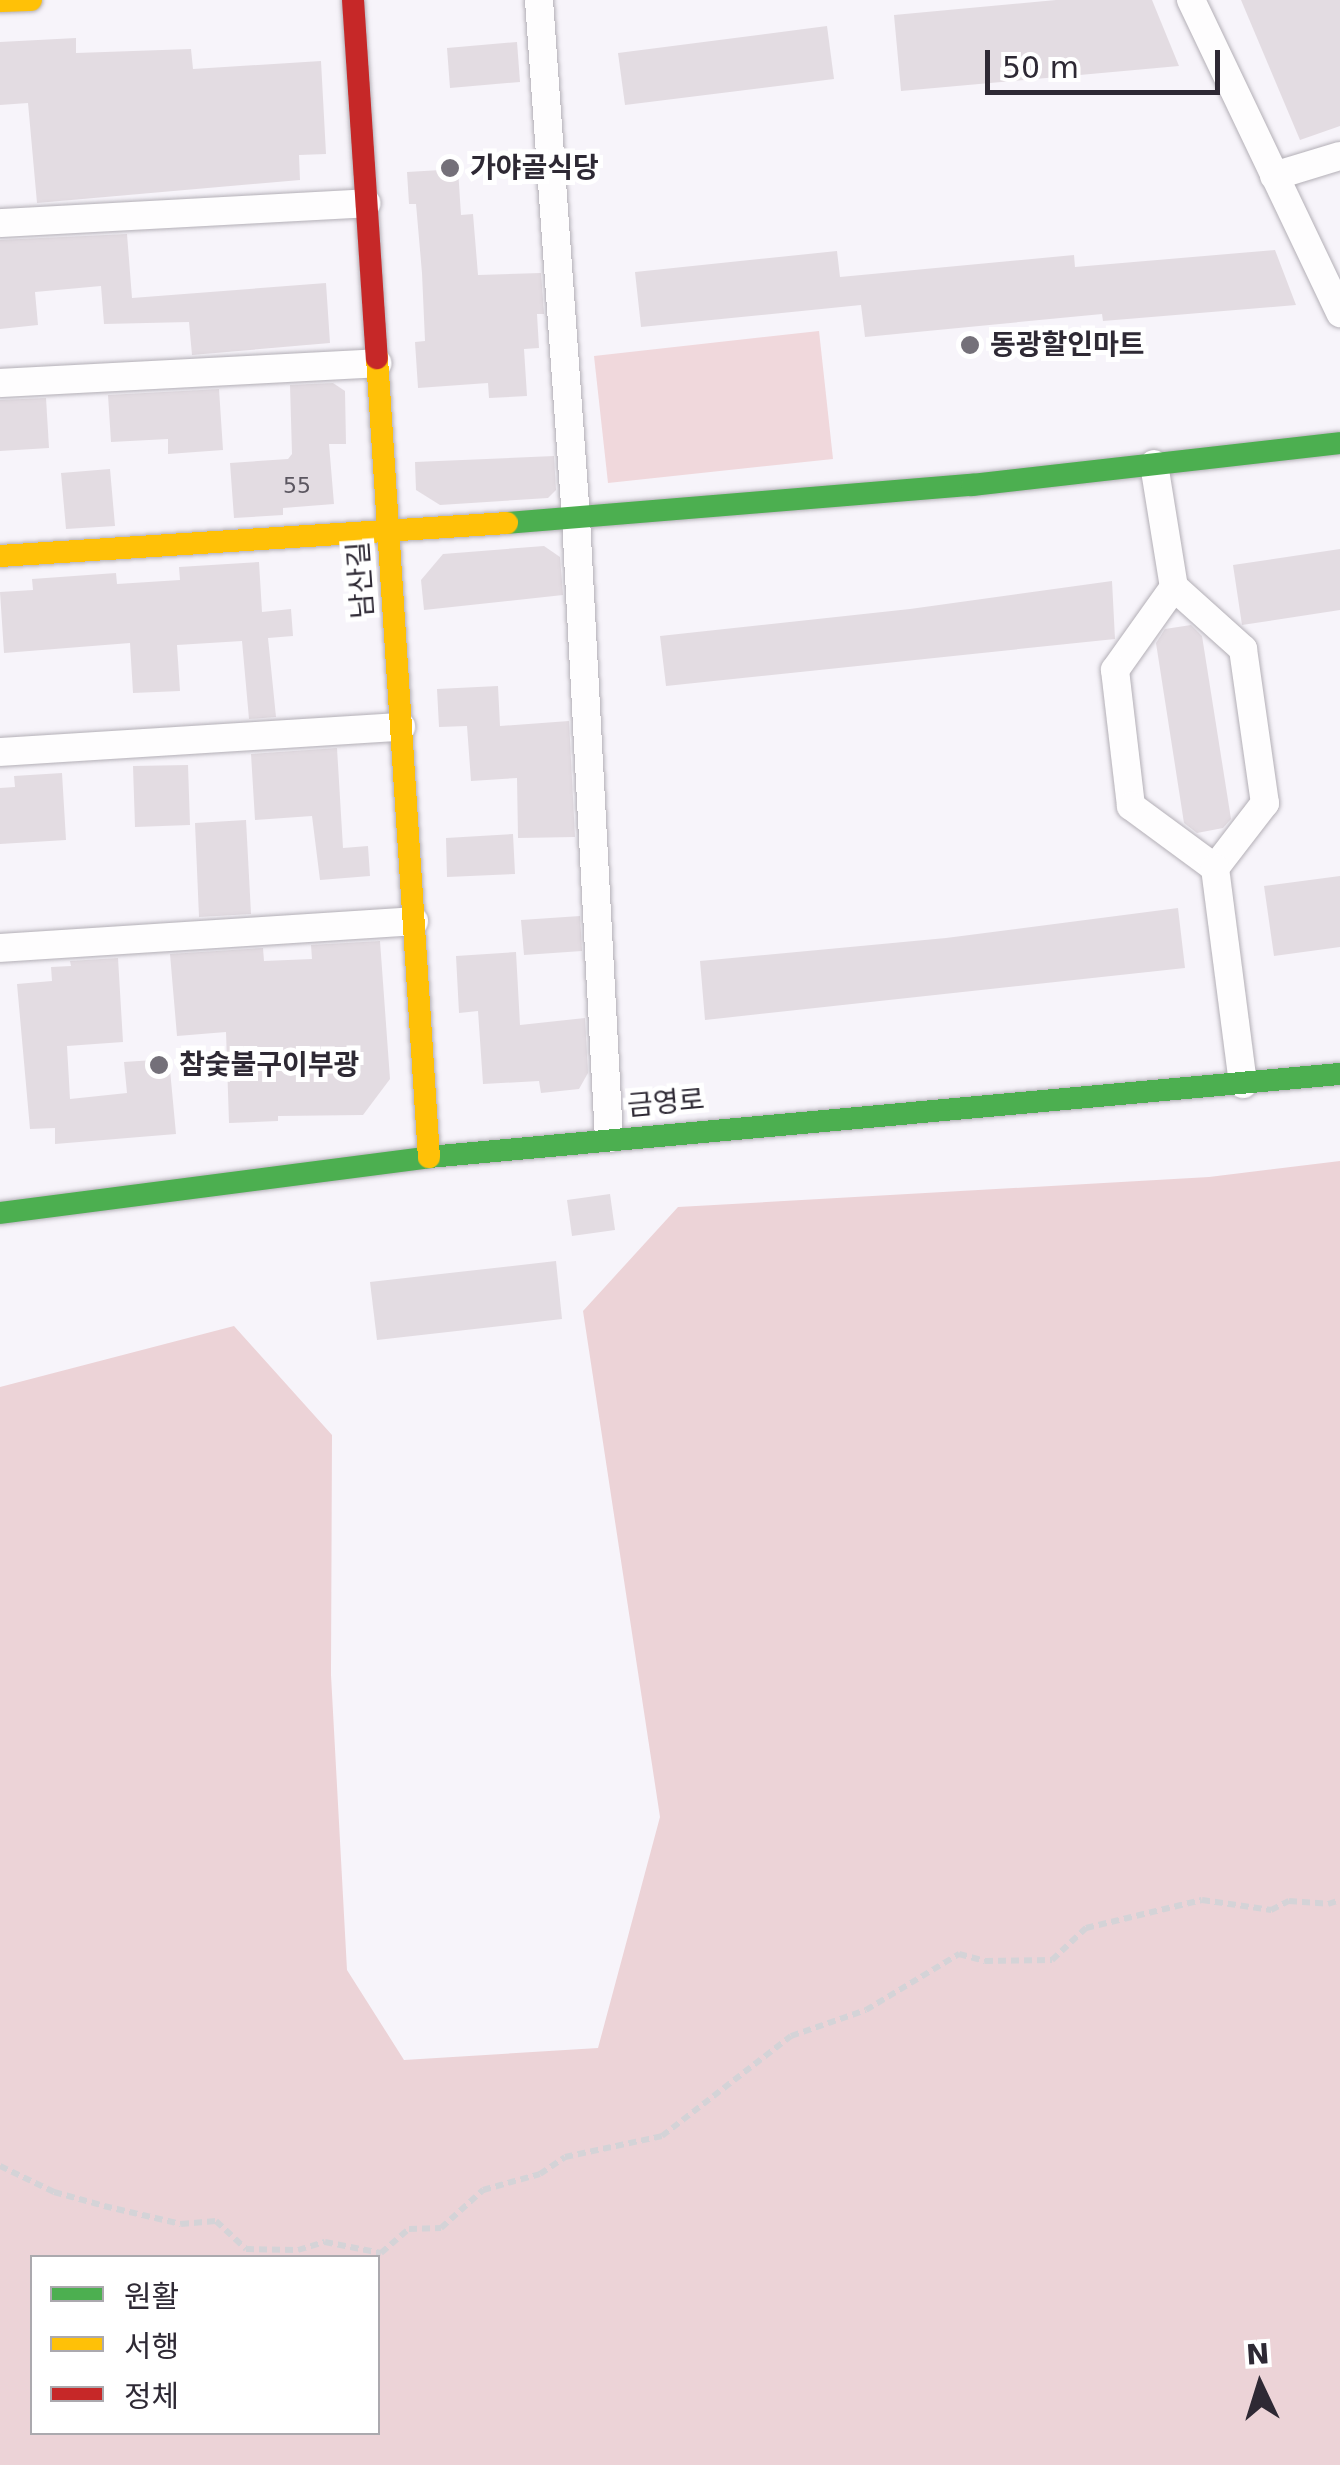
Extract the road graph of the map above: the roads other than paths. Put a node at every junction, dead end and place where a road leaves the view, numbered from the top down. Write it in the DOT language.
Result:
graph roads {
  1 [pos="31,0"];
  2 [pos="353,0"];
  3 [pos="539,0"];
  4 [pos="1190,0"];
  5 [pos="0,2"];
  6 [pos="1340,156"];
  7 [pos="1274,176"];
  8 [pos="366,203"];
  9 [pos="0,223"];
  10 [pos="1340,313"];
  11 [pos="377,363"];
  12 [pos="0,383"];
  13 [pos="1340,443"];
  14 [pos="1154,464"];
  15 [pos="576,518"];
  16 [pos="388,532"];
  17 [pos="0,556"];
  18 [pos="1174,586"];
  19 [pos="401,727"];
  20 [pos="0,752"];
  21 [pos="1214,868"];
  22 [pos="414,921"];
  23 [pos="0,948"];
  24 [pos="1340,1074"];
  25 [pos="1244,1084"];
  26 [pos="610,1138"];
  27 [pos="429,1156"];
  28 [pos="0,1213"];
  1 -- 5 [label="street"];
  2 -- 8 [label="street, 남산길"];
  3 -- 15 [label="street"];
  4 -- 7 [label="street"];
  6 -- 7 [label="street"];
  7 -- 10 [label="street"];
  8 -- 9 [label="street"];
  8 -- 11 [label="street, 남산길"];
  11 -- 12 [label="street"];
  11 -- 16 [label="street, 남산길"];
  13 -- 14 [label="street"];
  14 -- 15 [label="street"];
  14 -- 18 [label="street"];
  15 -- 16 [label="street"];
  15 -- 26 [label="street"];
  16 -- 17 [label="street"];
  16 -- 19 [label="street, 남산길"];
  18 -- 21 [label="street"];
  18 -- 21 [label="street"];
  19 -- 20 [label="street"];
  19 -- 22 [label="street, 남산길"];
  21 -- 25 [label="street"];
  22 -- 23 [label="street"];
  22 -- 27 [label="street, 남산길"];
  24 -- 25 [label="street, 금영로"];
  25 -- 26 [label="street, 금영로"];
  26 -- 27 [label="street, 금영로"];
  27 -- 28 [label="street, 금영로"];
}
